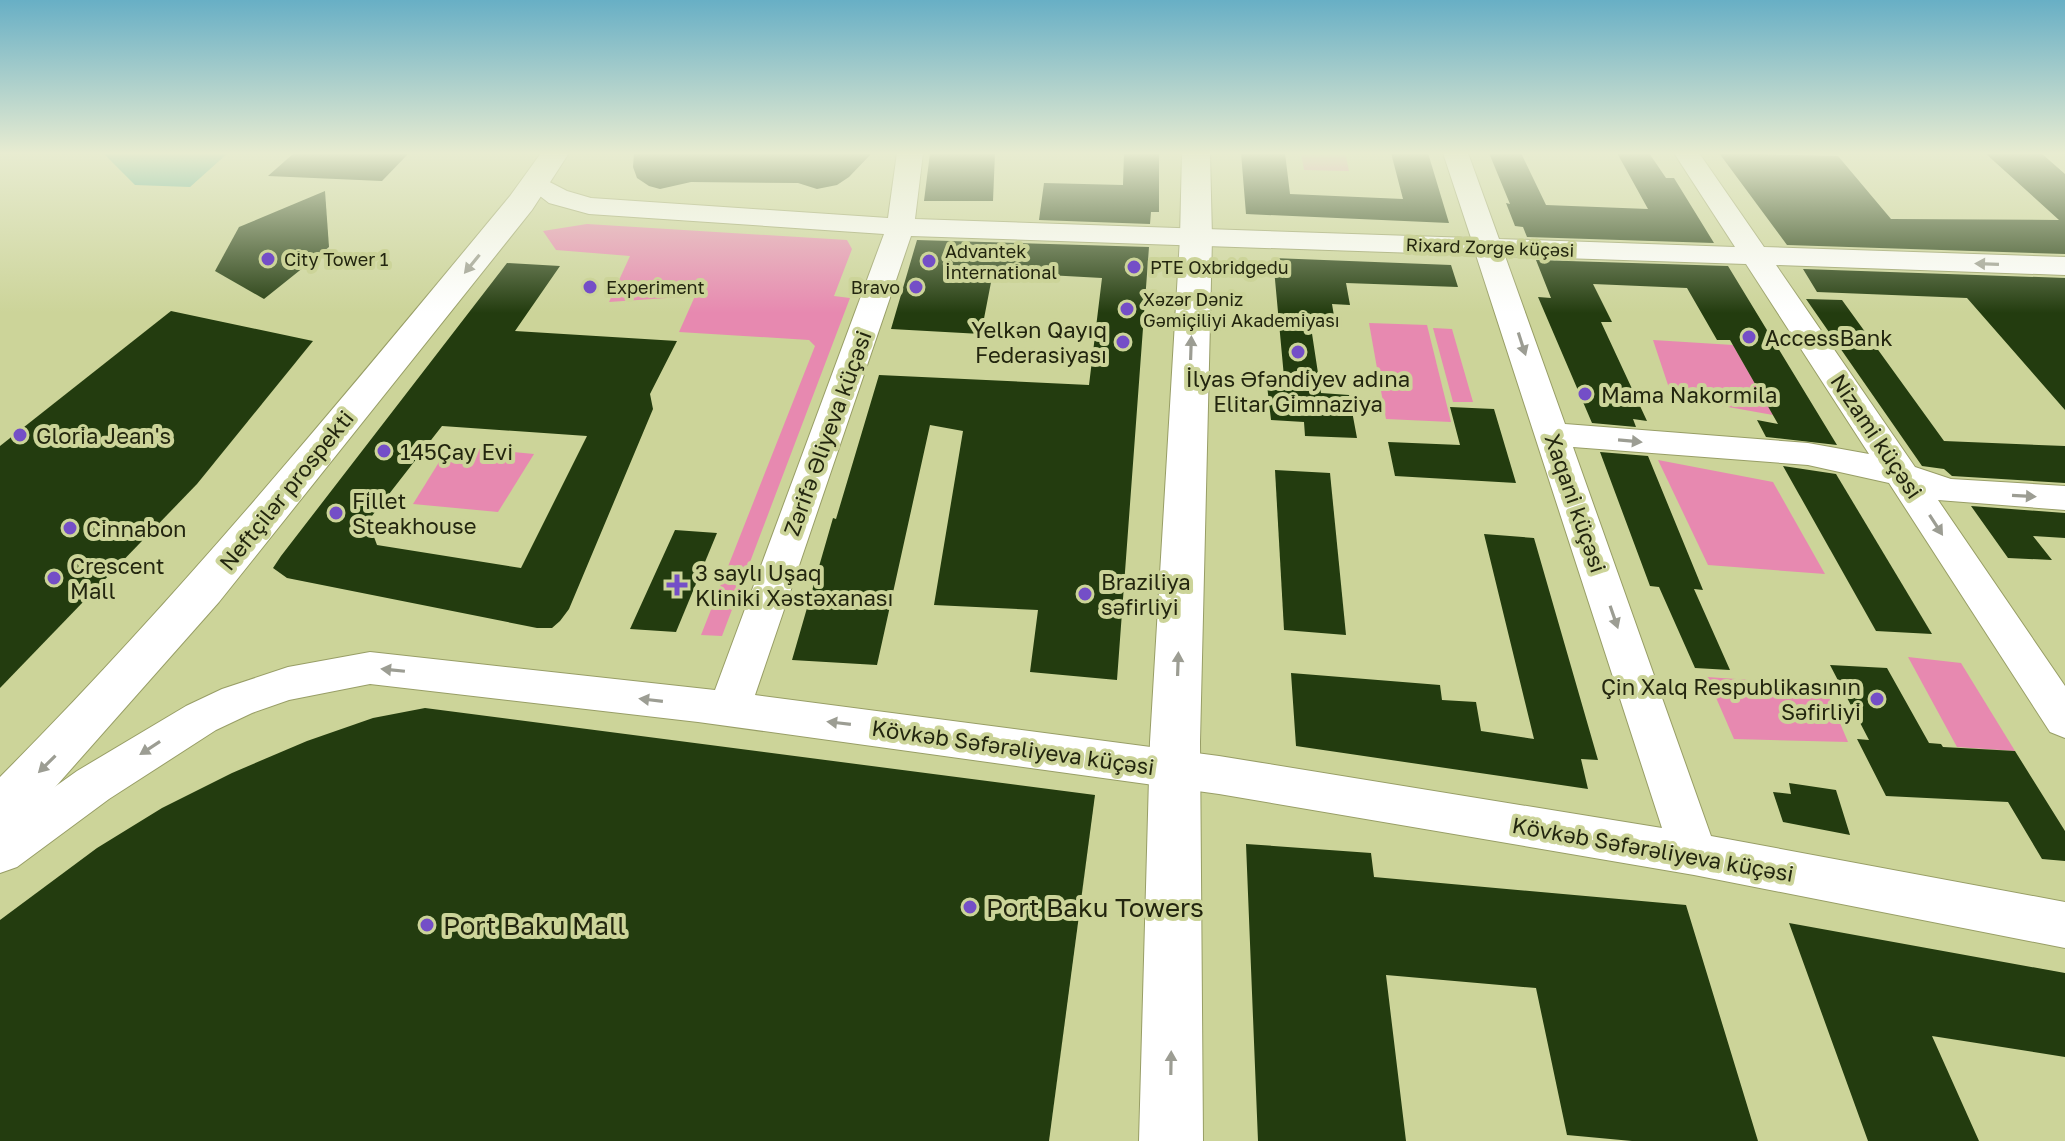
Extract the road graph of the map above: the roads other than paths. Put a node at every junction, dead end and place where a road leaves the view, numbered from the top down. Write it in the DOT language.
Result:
graph roads {
  1 [pos="515,206"];
  2 [pos="595,206"];
  3 [pos="903,206"];
  4 [pos="1196,206"];
  5 [pos="1475,206"];
  6 [pos="1722,206"];
  7 [pos="900,227"];
  8 [pos="1196,238"];
  9 [pos="1490,247"];
  10 [pos="1755,256"];
  11 [pos="2065,266"];
  12 [pos="1553,434"];
  13 [pos="1905,476"];
  14 [pos="2065,498"];
  15 [pos="729,710"];
  16 [pos="2065,720"];
  17 [pos="1177,769"];
  18 [pos="0,812"];
  19 [pos="0,852"];
  20 [pos="1694,854"];
  21 [pos="2065,925"];
  22 [pos="1171,1141"];
  1 -- 18 [label="highway, Neftçilər prospekti, one-way"];
  2 -- 7 [label="street, Rixard Zorge küçəsi"];
  3 -- 7 [label="street, Zərifə Əliyeva küçəsi"];
  4 -- 8 [label="highway"];
  5 -- 9 [label="street, Xaqani küçəsi"];
  6 -- 10 [label="street, Nizami küçəsi"];
  7 -- 8 [label="street, Rixard Zorge küçəsi"];
  7 -- 15 [label="street, Zərifə Əliyeva küçəsi"];
  8 -- 9 [label="street, Rixard Zorge küçəsi"];
  17 -- 8 [label="highway, one-way"];
  9 -- 10 [label="street, Rixard Zorge küçəsi"];
  9 -- 12 [label="street, Xaqani küçəsi, one-way"];
  11 -- 10 [label="street, Rixard Zorge küçəsi, one-way"];
  10 -- 13 [label="street, Nizami küçəsi"];
  12 -- 13 [label="street, one-way"];
  12 -- 20 [label="street, Xaqani küçəsi, one-way"];
  13 -- 14 [label="street, one-way"];
  13 -- 16 [label="street, Nizami küçəsi, one-way"];
  17 -- 15 [label="street, Kövkəb Səfərəliyeva küçəsi, one-way"];
  15 -- 19 [label="street, Kövkəb Səfərəliyeva küçəsi, one-way"];
  17 -- 20 [label="street, Kövkəb Səfərəliyeva küçəsi"];
  22 -- 17 [label="highway, one-way"];
  20 -- 21 [label="street, Kövkəb Səfərəliyeva küçəsi"];
}
